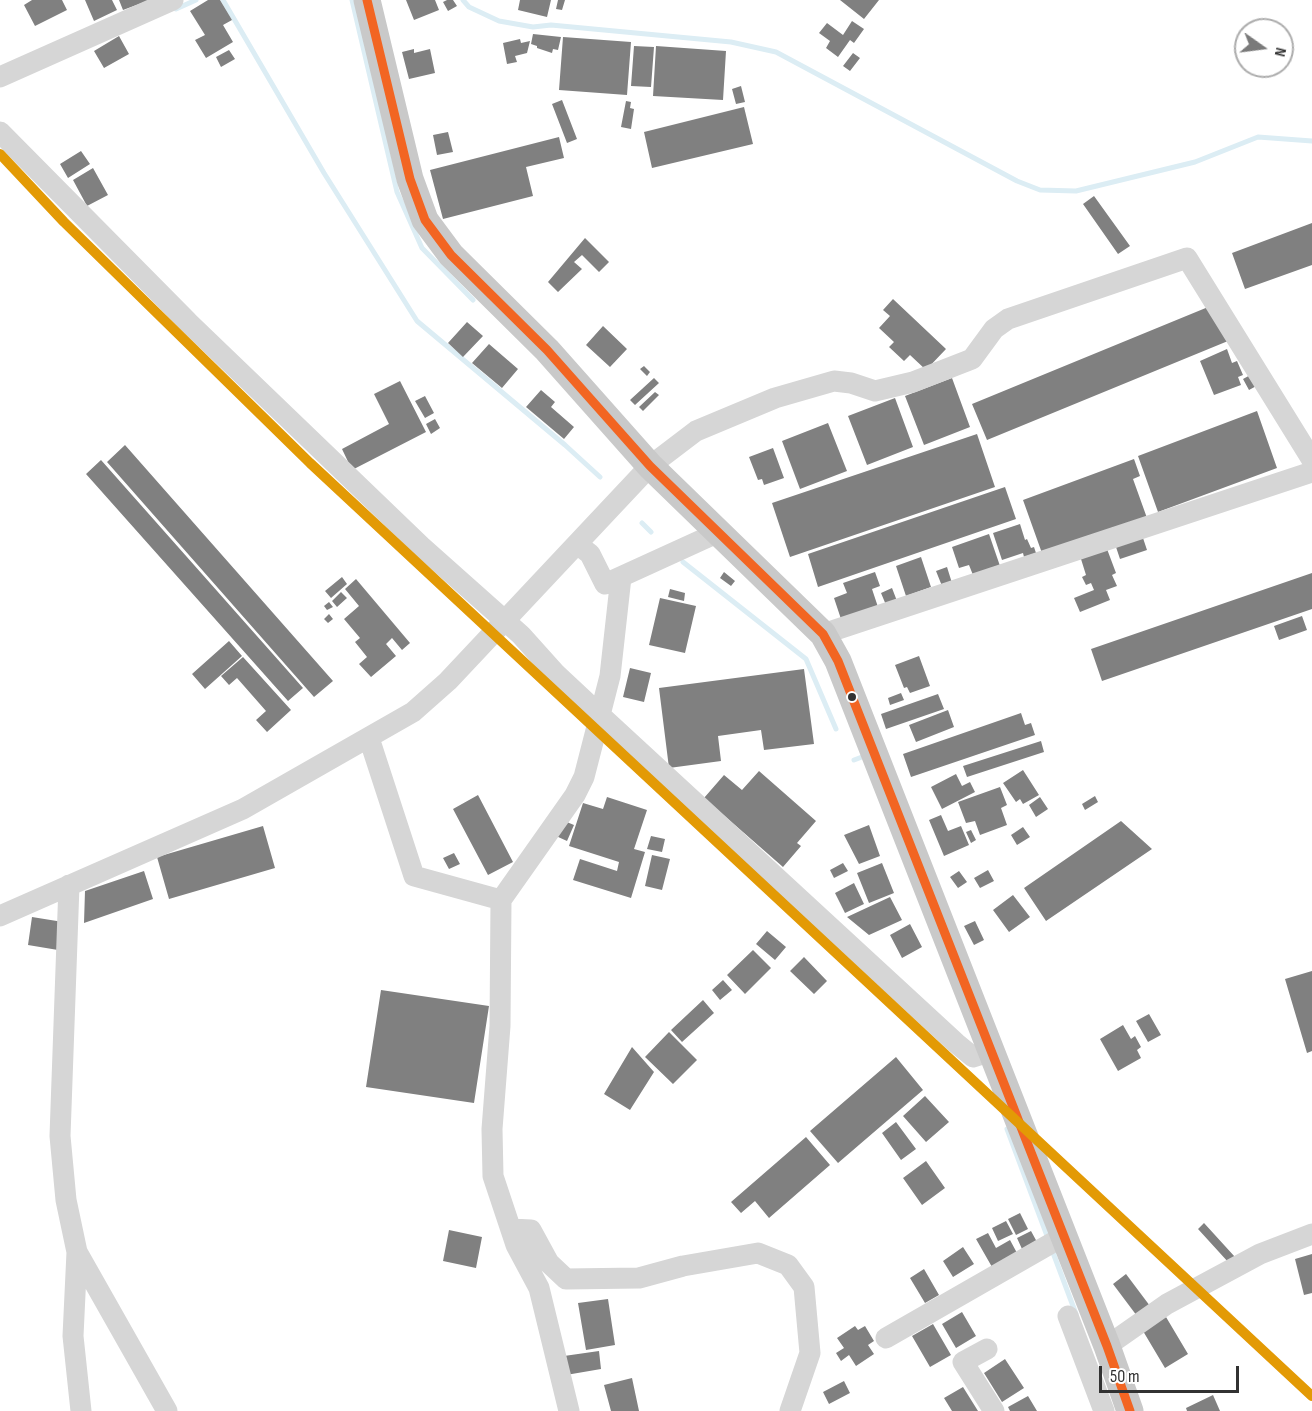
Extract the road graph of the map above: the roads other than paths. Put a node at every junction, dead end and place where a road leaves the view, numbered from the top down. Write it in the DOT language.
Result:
graph roads {
  1 [pos="173,0"];
  2 [pos="367,0"];
  3 [pos="0,76"];
  4 [pos="0,132"];
  5 [pos="1312,460"];
  6 [pos="650,466"];
  7 [pos="1312,472"];
  8 [pos="720,532"];
  9 [pos="577,544"];
  10 [pos="621,577"];
  11 [pos="505,620"];
  12 [pos="823,634"];
  13 [pos="601,716"];
  14 [pos="369,738"];
  15 [pos="69,885"];
  16 [pos="501,900"];
  17 [pos="0,916"];
  18 [pos="992,1051"];
  19 [pos="511,1229"];
  20 [pos="1312,1234"];
  21 [pos="1055,1240"];
  22 [pos="77,1252"];
  23 [pos="1068,1316"];
  24 [pos="886,1338"];
  25 [pos="1107,1346"];
  26 [pos="987,1349"];
  27 [pos="81,1411"];
  28 [pos="167,1411"];
  29 [pos="569,1411"];
  30 [pos="790,1411"];
  31 [pos="994,1411"];
  32 [pos="1104,1411"];
  33 [pos="1130,1411"];
  1 -- 3 [label="street"];
  2 -- 6 [label="main road"];
  4 -- 11 [label="street"];
  5 -- 6 [label="street"];
  6 -- 8 [label="main road"];
  6 -- 9 [label="street"];
  7 -- 12 [label="street"];
  8 -- 10 [label="street"];
  8 -- 12 [label="main road"];
  9 -- 10 [label="street"];
  9 -- 11 [label="street"];
  10 -- 13 [label="street"];
  11 -- 13 [label="street"];
  11 -- 14 [label="street"];
  12 -- 18 [label="main road"];
  13 -- 16 [label="street"];
  13 -- 18 [label="street"];
  14 -- 15 [label="street"];
  14 -- 16 [label="street"];
  15 -- 17 [label="street"];
  15 -- 22 [label="street"];
  16 -- 19 [label="street"];
  18 -- 21 [label="main road"];
  19 -- 29 [label="street"];
  19 -- 30 [label="street"];
  20 -- 25 [label="street"];
  21 -- 24 [label="street"];
  21 -- 25 [label="main road"];
  22 -- 27 [label="street"];
  22 -- 28 [label="street"];
  23 -- 32 [label="street"];
  25 -- 33 [label="main road"];
  26 -- 31 [label="street"];
}
